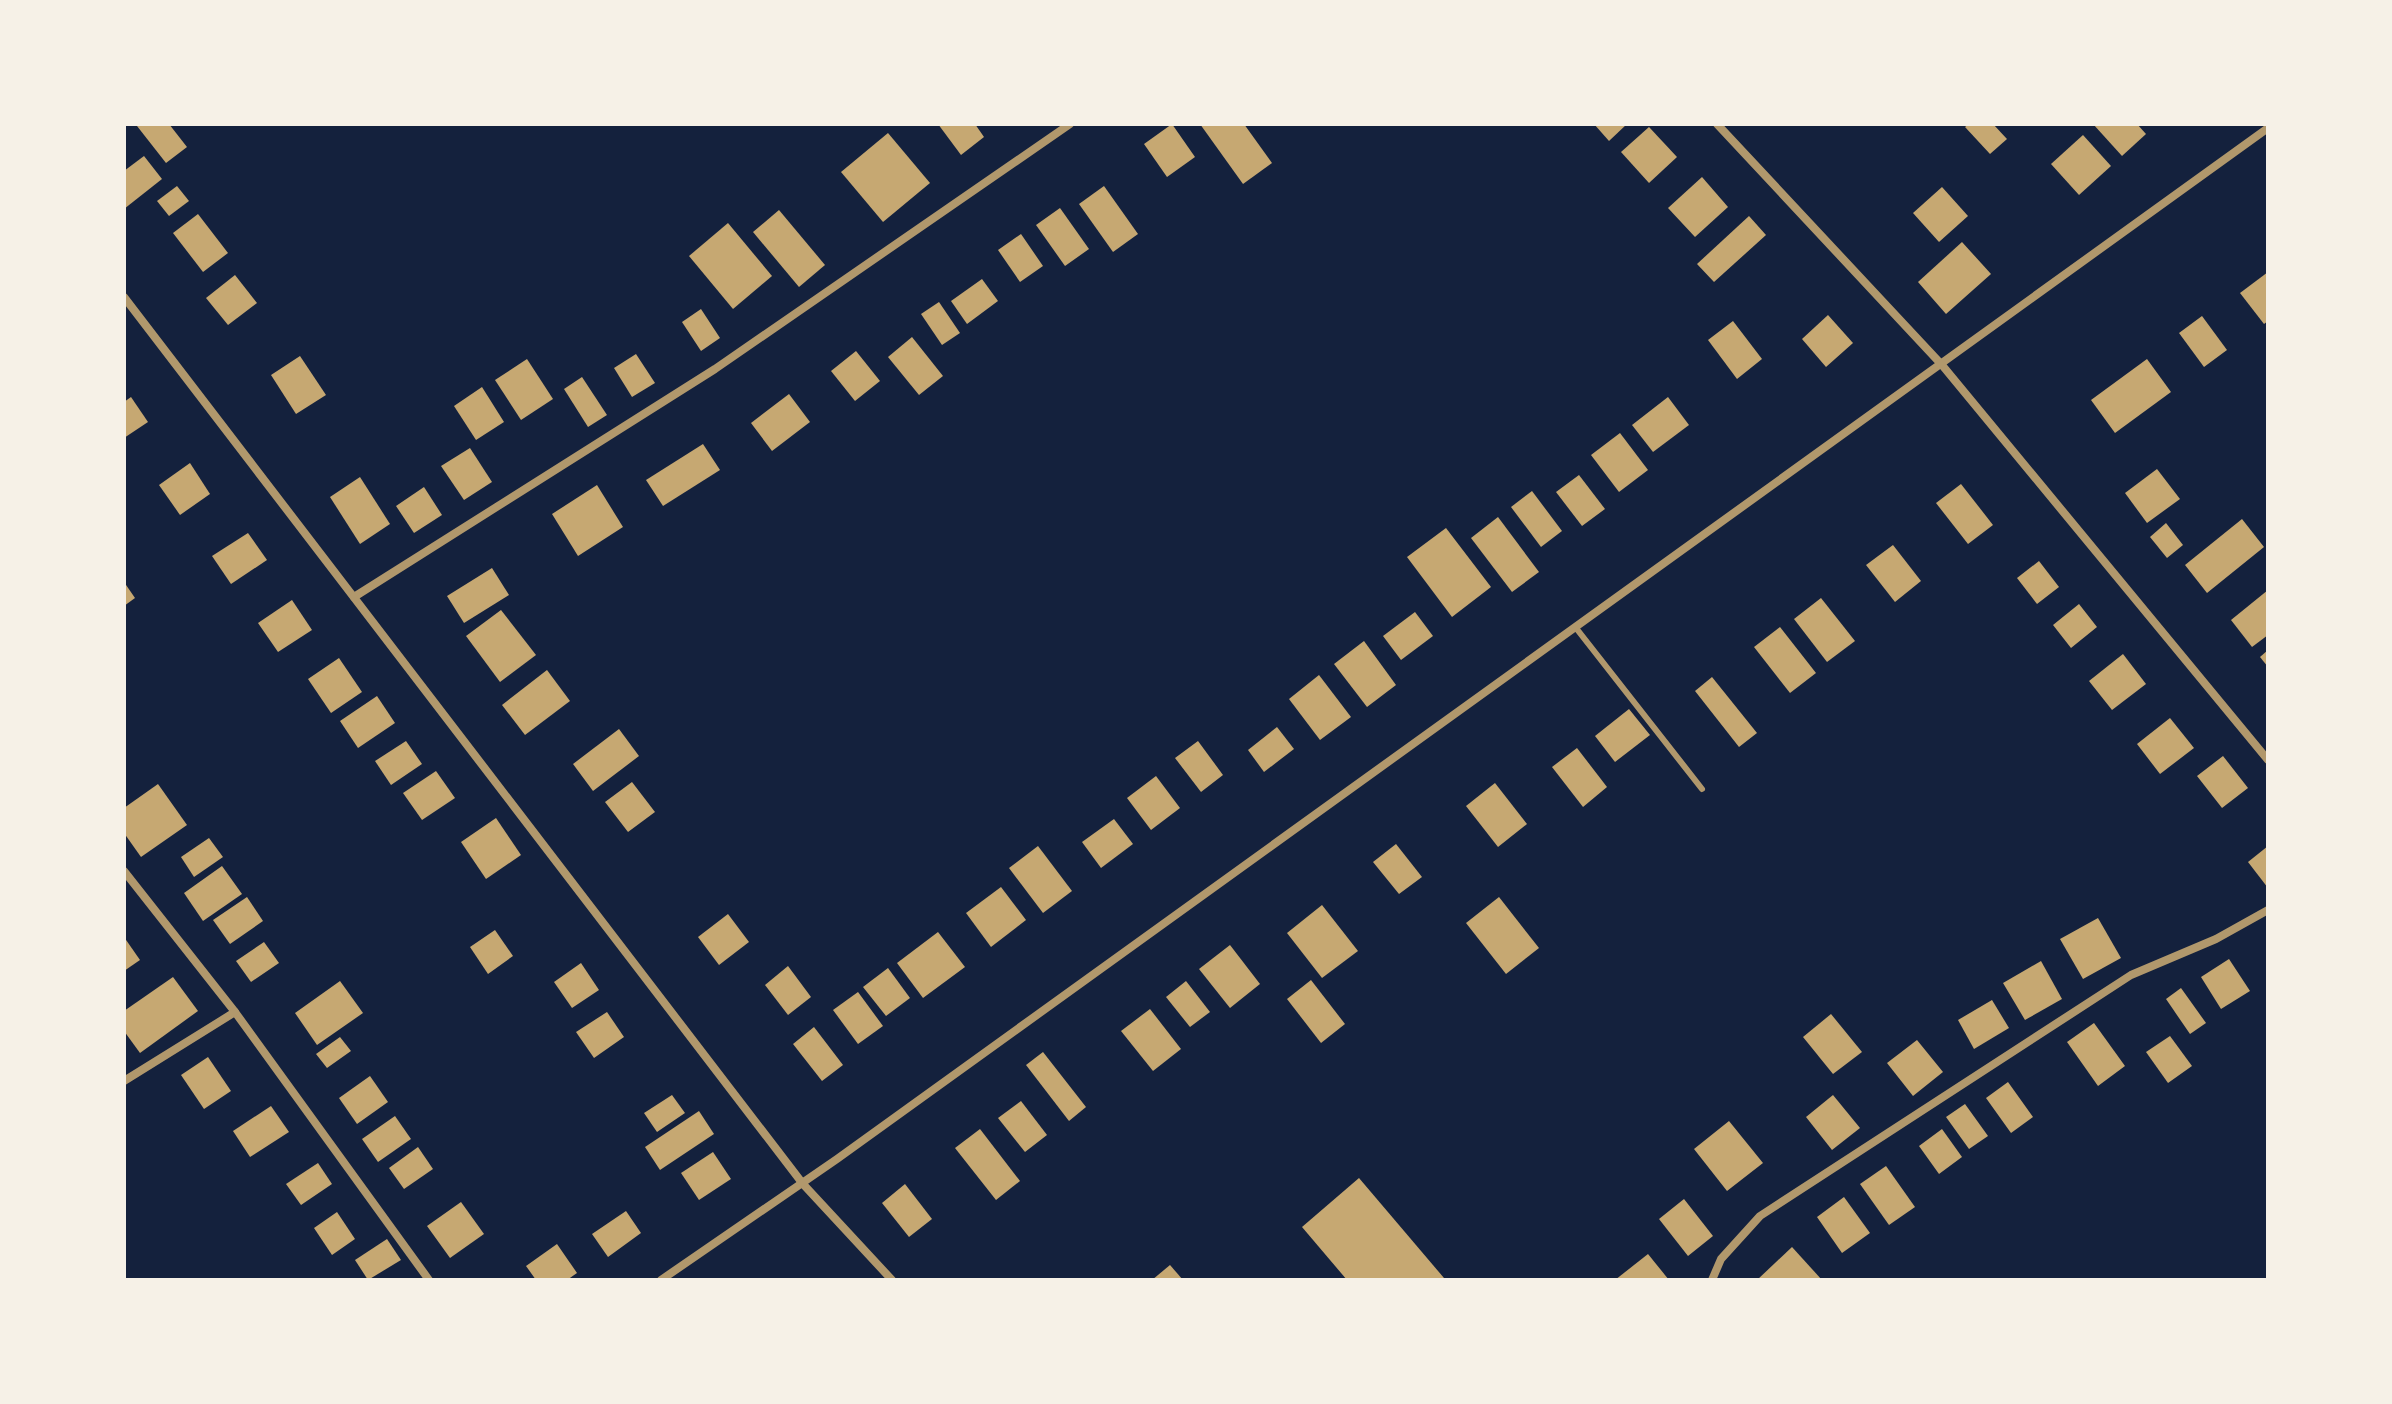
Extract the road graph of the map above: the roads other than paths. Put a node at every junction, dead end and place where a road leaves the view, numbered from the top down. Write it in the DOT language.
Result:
graph roads {
  1 [pos="1070,124"];
  2 [pos="1717,124"];
  3 [pos="2268,128"];
  4 [pos="124,297"];
  5 [pos="1942,365"];
  6 [pos="354,597"];
  7 [pos="1576,628"];
  8 [pos="2268,760"];
  9 [pos="1702,789"];
  10 [pos="124,871"];
  11 [pos="2268,910"];
  12 [pos="235,1012"];
  13 [pos="124,1081"];
  14 [pos="803,1184"];
  15 [pos="429,1280"];
  16 [pos="661,1280"];
  17 [pos="892,1280"];
  18 [pos="1712,1280"];
  1 -- 6 [label="street"];
  2 -- 5 [label="street"];
  3 -- 5 [label="street"];
  4 -- 6 [label="street"];
  5 -- 7 [label="street"];
  5 -- 8 [label="street"];
  6 -- 14 [label="street"];
  7 -- 9 [label="lane"];
  7 -- 14 [label="street"];
  10 -- 12 [label="street"];
  11 -- 18 [label="street"];
  12 -- 13 [label="street"];
  12 -- 15 [label="street"];
  14 -- 16 [label="street"];
  14 -- 17 [label="street"];
}
